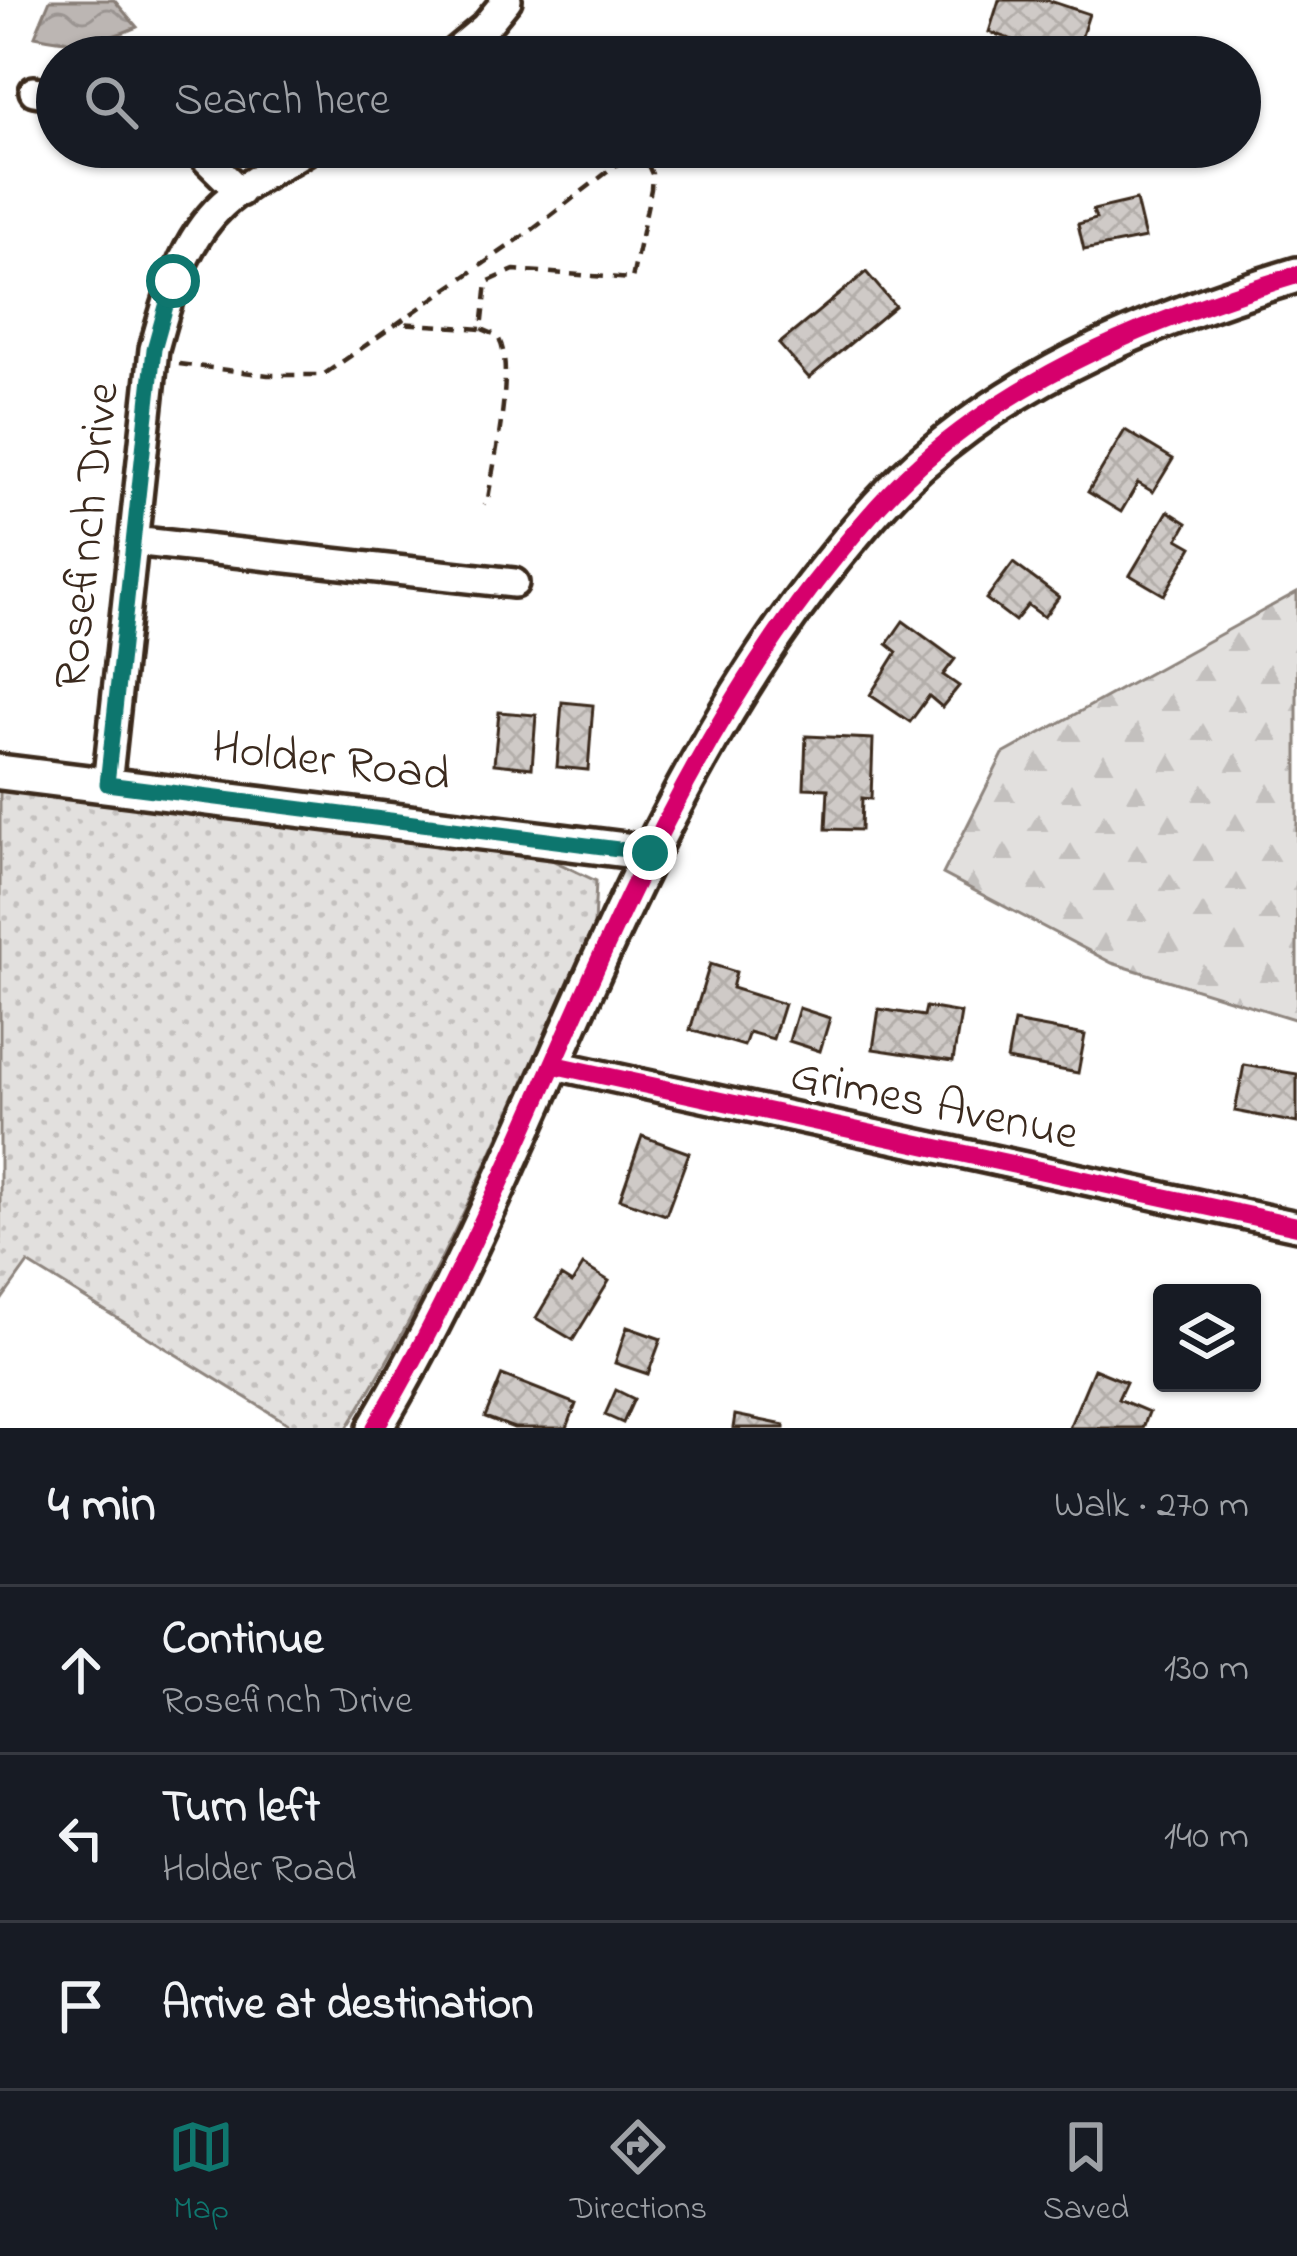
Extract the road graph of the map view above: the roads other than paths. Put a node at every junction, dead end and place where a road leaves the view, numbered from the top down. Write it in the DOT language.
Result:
graph roads {
  1 [pos="507,0"];
  2 [pos="474,36"];
  3 [pos="215,168"];
  4 [pos="278,168"];
  5 [pos="240,192"];
  6 [pos="1297,274"];
  7 [pos="134,541"];
  8 [pos="514,583"];
  9 [pos="0,772"];
  10 [pos="107,784"];
  11 [pos="650,853"];
  12 [pos="554,1065"];
  13 [pos="1297,1226"];
  14 [pos="375,1428"];
  1 -- 2 [label="street"];
  3 -- 5 [label="street"];
  4 -- 5 [label="street, Rosefinch Drive"];
  5 -- 7 [label="street, Rosefinch Drive"];
  6 -- 11 [label="street"];
  7 -- 8 [label="street"];
  7 -- 10 [label="street, Rosefinch Drive"];
  9 -- 10 [label="street, Holder Road"];
  10 -- 11 [label="street, Holder Road"];
  11 -- 12 [label="street"];
  12 -- 13 [label="street, Grimes Avenue"];
  12 -- 14 [label="street"];
}
